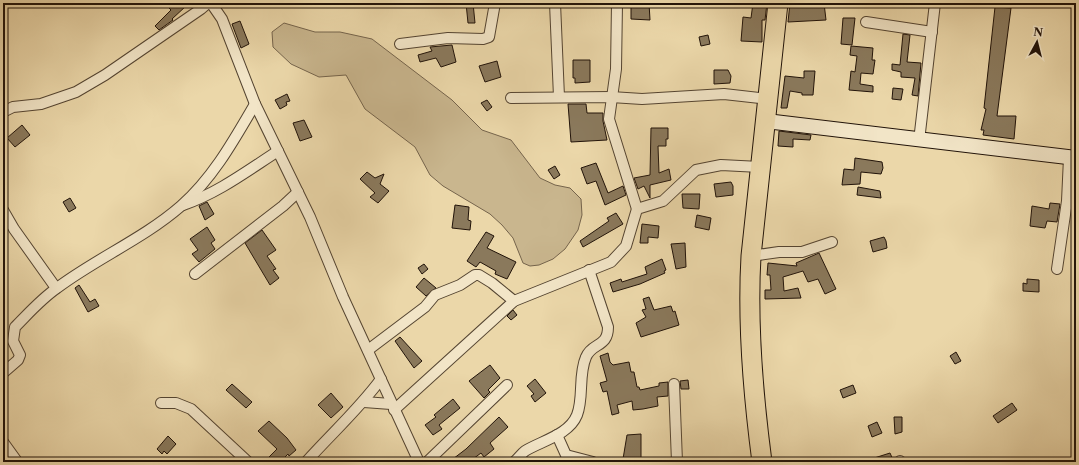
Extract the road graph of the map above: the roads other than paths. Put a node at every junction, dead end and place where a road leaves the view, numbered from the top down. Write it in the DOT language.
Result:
graph roads {
  1 [pos="209,3"];
  2 [pos="495,3"];
  3 [pos="555,3"];
  4 [pos="617,3"];
  5 [pos="778,3"];
  6 [pos="935,3"];
  7 [pos="866,22"];
  8 [pos="932,32"];
  9 [pos="400,44"];
  10 [pos="559,97"];
  11 [pos="611,97"];
  12 [pos="511,98"];
  13 [pos="768,99"];
  14 [pos="255,104"];
  15 [pos="3,112"];
  16 [pos="766,121"];
  17 [pos="919,141"];
  18 [pos="278,151"];
  19 [pos="1072,158"];
  20 [pos="760,167"];
  21 [pos="202,184"];
  22 [pos="298,192"];
  23 [pos="210,194"];
  24 [pos="181,206"];
  25 [pos="637,209"];
  26 [pos="3,210"];
  27 [pos="832,242"];
  28 [pos="751,256"];
  29 [pos="1056,269"];
  30 [pos="589,270"];
  31 [pos="195,274"];
  32 [pos="56,288"];
  33 [pos="514,301"];
  34 [pos="368,350"];
  35 [pos="3,373"];
  36 [pos="381,380"];
  37 [pos="508,384"];
  38 [pos="674,384"];
  39 [pos="364,402"];
  40 [pos="161,403"];
  41 [pos="392,407"];
  42 [pos="557,435"];
  43 [pos="3,442"];
  44 [pos="16,460"];
  45 [pos="516,461"];
  46 [pos="248,462"];
  47 [pos="306,462"];
  48 [pos="419,462"];
  49 [pos="427,462"];
  50 [pos="593,462"];
  51 [pos="677,462"];
  52 [pos="762,462"];
  1 -- 14 [label="street"];
  1 -- 15 [label="street"];
  2 -- 9 [label="street"];
  3 -- 10 [label="street"];
  4 -- 11 [label="street"];
  5 -- 13 [label="highway"];
  6 -- 8 [label="street"];
  7 -- 8 [label="street"];
  8 -- 17 [label="street"];
  10 -- 11 [label="street"];
  10 -- 12 [label="street"];
  11 -- 13 [label="street"];
  11 -- 25 [label="street"];
  13 -- 16 [label="highway"];
  14 -- 18 [label="street"];
  14 -- 21 [label="street"];
  16 -- 17 [label="street"];
  16 -- 20 [label="highway"];
  17 -- 19 [label="street"];
  18 -- 22 [label="street"];
  18 -- 23 [label="street"];
  19 -- 29 [label="street"];
  20 -- 25 [label="street"];
  20 -- 28 [label="highway"];
  21 -- 23 [label="street"];
  21 -- 24 [label="street"];
  22 -- 31 [label="street"];
  22 -- 34 [label="street"];
  23 -- 24 [label="street"];
  24 -- 32 [label="street"];
  25 -- 30 [label="street"];
  26 -- 32 [label="street"];
  27 -- 28 [label="street"];
  28 -- 52 [label="highway"];
  30 -- 33 [label="street"];
  30 -- 42 [label="street"];
  32 -- 35 [label="street"];
  33 -- 34 [label="street"];
  33 -- 41 [label="street"];
  34 -- 36 [label="street"];
  36 -- 39 [label="street"];
  36 -- 41 [label="street"];
  37 -- 49 [label="street"];
  38 -- 51 [label="street"];
  39 -- 41 [label="street"];
  39 -- 47 [label="street"];
  40 -- 46 [label="street"];
  41 -- 48 [label="street"];
  42 -- 45 [label="street"];
  42 -- 50 [label="street"];
  43 -- 44 [label="street"];
}
